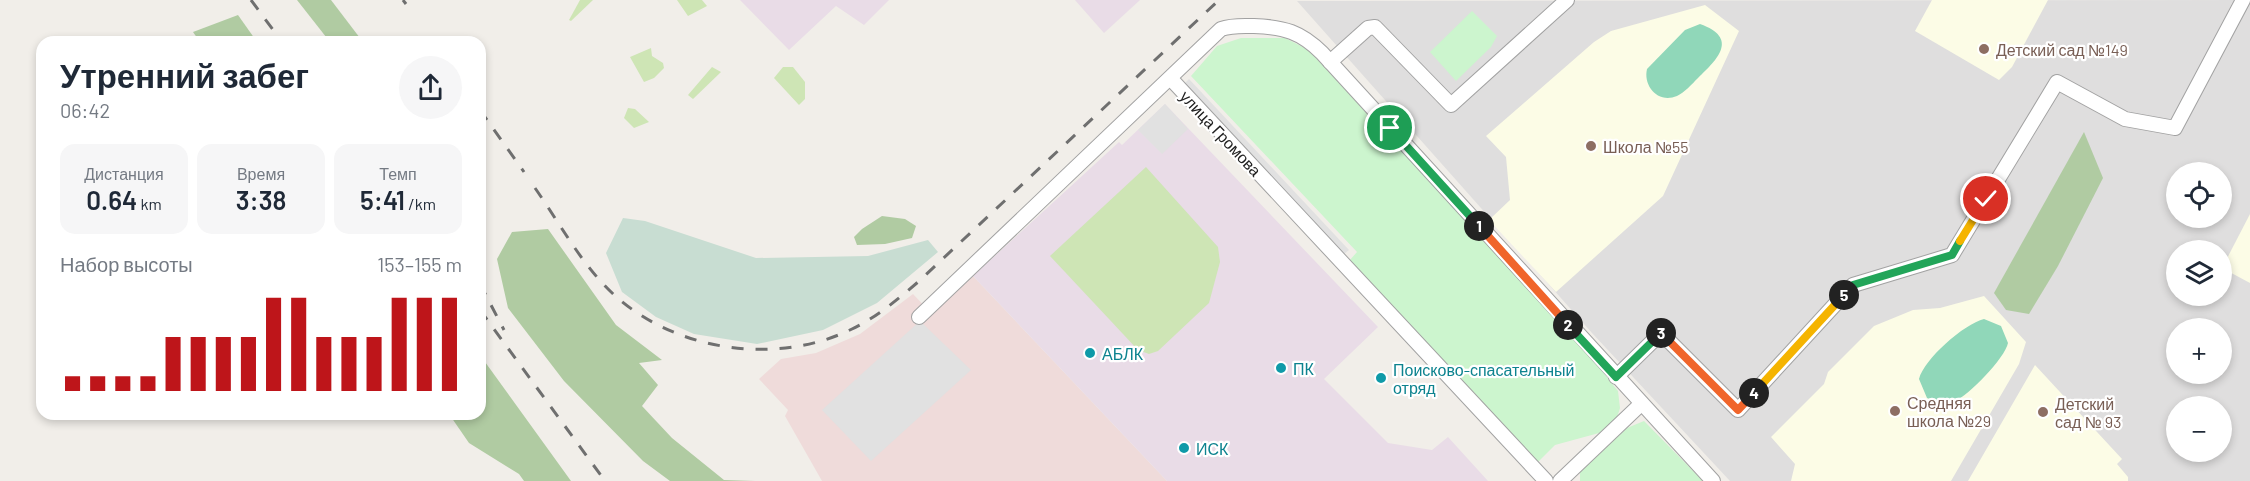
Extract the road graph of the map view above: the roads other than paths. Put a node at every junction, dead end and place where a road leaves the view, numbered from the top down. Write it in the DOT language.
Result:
graph roads {
  1 [pos="1567,0"];
  2 [pos="2243,0"];
  3 [pos="1330,62"];
  4 [pos="1171,79"];
  5 [pos="919,317"];
  6 [pos="1616,377"];
  7 [pos="1641,404"];
  8 [pos="1546,481"];
  9 [pos="1560,481"];
  10 [pos="1713,481"];
  1 -- 3 [label="street"];
  2 -- 6 [label="street"];
  3 -- 4 [label="street, улица Громова"];
  3 -- 6 [label="street, улица Громова"];
  4 -- 5 [label="street"];
  4 -- 8 [label="street, улица Громова"];
  6 -- 7 [label="street, улица Громова"];
  7 -- 9 [label="street"];
  7 -- 10 [label="street, улица Громова"];
}
